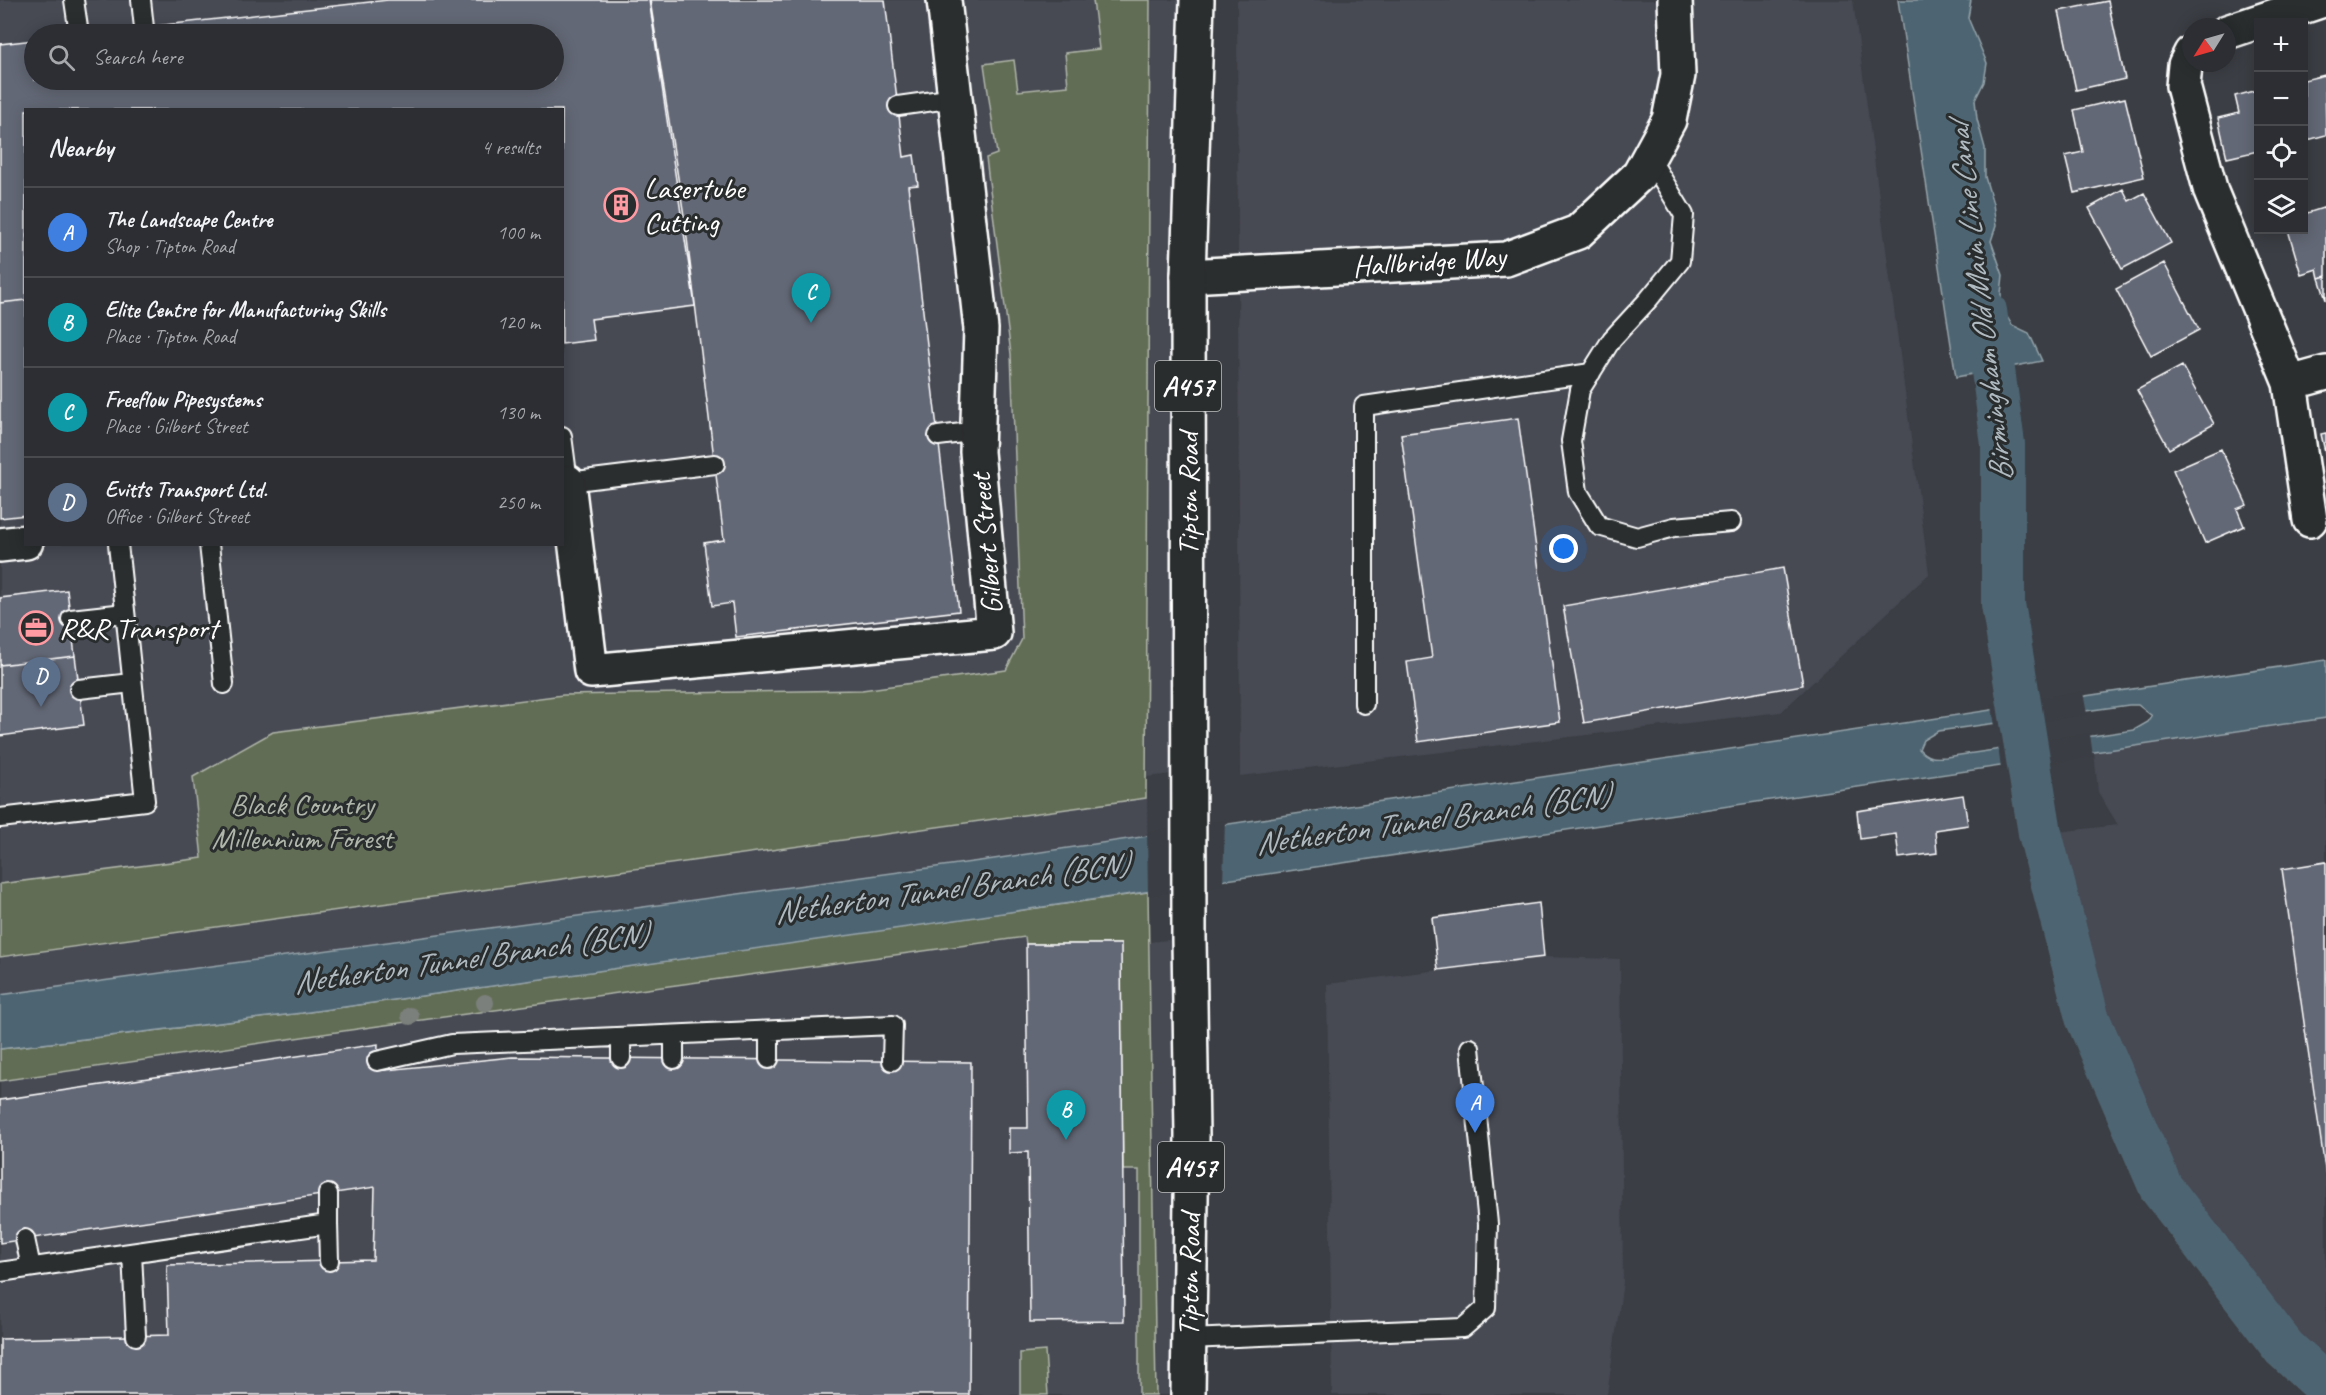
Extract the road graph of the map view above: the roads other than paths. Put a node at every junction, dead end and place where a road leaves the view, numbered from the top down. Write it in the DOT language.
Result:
graph roads {
  1 [pos="74,0"];
  2 [pos="141,0"];
  3 [pos="944,0"];
  4 [pos="1197,0"];
  5 [pos="1675,0"];
  6 [pos="2324,0"];
  7 [pos="78,24"];
  8 [pos="144,24"];
  9 [pos="2236,29"];
  10 [pos="2184,72"];
  11 [pos="955,99"];
  12 [pos="898,106"];
  13 [pos="1649,157"];
  14 [pos="1188,276"];
  15 [pos="1591,373"];
  16 [pos="2326,373"];
  17 [pos="2290,383"];
  18 [pos="978,431"];
  19 [pos="938,436"];
  20 [pos="715,464"];
  21 [pos="564,467"];
  22 [pos="565,482"];
  23 [pos="2310,520"];
  24 [pos="1731,522"];
  25 [pos="24,542"];
  26 [pos="0,545"];
  27 [pos="118,546"];
  28 [pos="209,546"];
  29 [pos="125,612"];
  30 [pos="70,619"];
  31 [pos="132,683"];
  32 [pos="224,684"];
  33 [pos="79,690"];
  34 [pos="1364,704"];
  35 [pos="0,818"];
  36 [pos="769,1031"];
  37 [pos="675,1035"];
  38 [pos="621,1037"];
  39 [pos="1470,1048"];
  40 [pos="621,1058"];
  41 [pos="674,1059"];
  42 [pos="769,1059"];
  43 [pos="377,1061"];
  44 [pos="892,1061"];
  45 [pos="328,1194"];
  46 [pos="328,1224"];
  47 [pos="26,1239"];
  48 [pos="132,1253"];
  49 [pos="329,1261"];
  50 [pos="31,1267"];
  51 [pos="0,1272"];
  52 [pos="136,1336"];
  53 [pos="1188,1339"];
  54 [pos="1188,1395"];
  1 -- 7 [label="lane"];
  2 -- 8 [label="lane"];
  3 -- 11 [label="street, Gilbert Street"];
  4 -- 14 [label="street, Tipton Road / A457"];
  5 -- 13 [label="street, Hallbridge Way"];
  6 -- 9 [label="street"];
  10 -- 17 [label="street"];
  11 -- 12 [label="lane"];
  11 -- 18 [label="street, Gilbert Street"];
  13 -- 14 [label="street, Hallbridge Way"];
  13 -- 15 [label="lane"];
  14 -- 53 [label="street, Tipton Road / A457"];
  15 -- 24 [label="lane"];
  15 -- 34 [label="lane"];
  16 -- 17 [label="street"];
  17 -- 23 [label="street"];
  18 -- 19 [label="lane"];
  18 -- 22 [label="street, Gilbert Street"];
  20 -- 22 [label="lane"];
  21 -- 22 [label="lane"];
  25 -- 26 [label="street"];
  27 -- 29 [label="lane"];
  28 -- 32 [label="lane"];
  29 -- 30 [label="lane"];
  29 -- 31 [label="lane"];
  31 -- 33 [label="lane"];
  31 -- 35 [label="lane"];
  36 -- 37 [label="lane"];
  36 -- 42 [label="lane"];
  36 -- 44 [label="lane"];
  37 -- 38 [label="lane"];
  37 -- 41 [label="lane"];
  38 -- 40 [label="lane"];
  38 -- 43 [label="lane"];
  39 -- 53 [label="lane"];
  45 -- 46 [label="lane"];
  46 -- 48 [label="lane"];
  46 -- 49 [label="lane"];
  47 -- 50 [label="lane"];
  48 -- 50 [label="lane"];
  48 -- 52 [label="lane"];
  50 -- 51 [label="lane"];
  53 -- 54 [label="street, Tipton Road / A457"];
}
